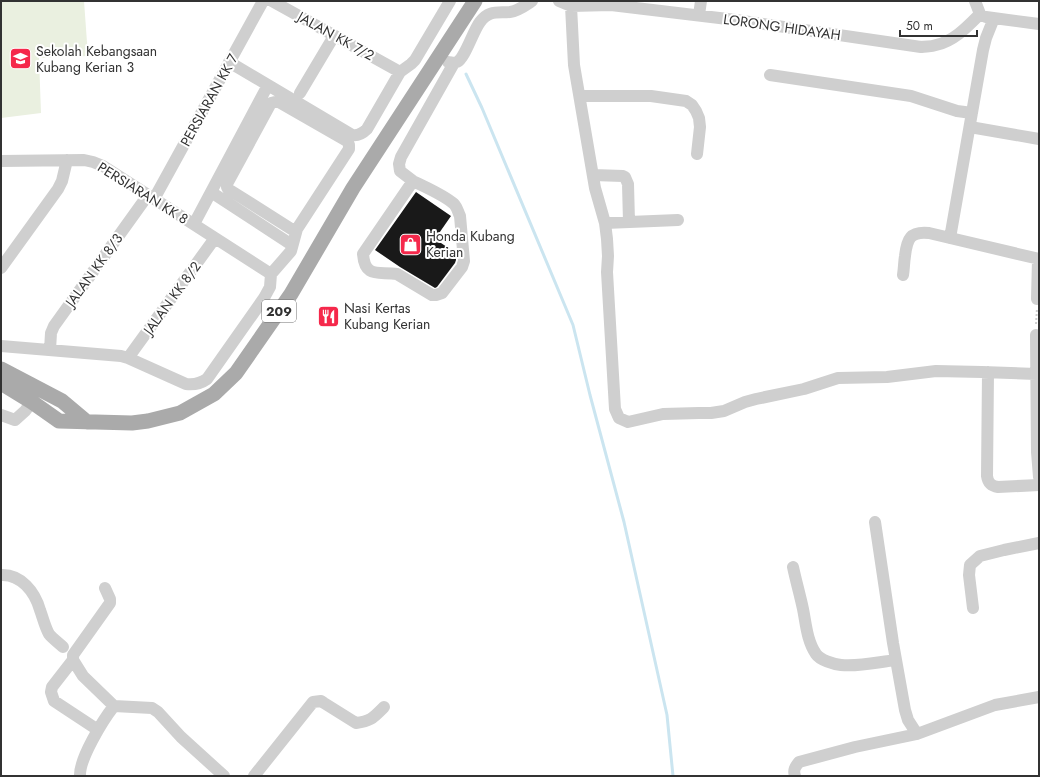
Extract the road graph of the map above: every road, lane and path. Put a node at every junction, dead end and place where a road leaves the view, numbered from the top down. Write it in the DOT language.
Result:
graph roads {
  1 [pos="263,1"];
  2 [pos="272,1"];
  3 [pos="450,1"];
  4 [pos="475,1"];
  5 [pos="532,1"];
  6 [pos="559,1"];
  7 [pos="701,1"];
  8 [pos="975,1"];
  9 [pos="571,6"];
  10 [pos="980,14"];
  11 [pos="700,15"];
  12 [pos="994,18"];
  13 [pos="1039,24"];
  14 [pos="334,36"];
  15 [pos="437,60"];
  16 [pos="229,62"];
  17 [pos="454,63"];
  18 [pos="400,72"];
  19 [pos="770,75"];
  20 [pos="268,85"];
  21 [pos="300,93"];
  22 [pos="580,96"];
  23 [pos="972,113"];
  24 [pos="970,127"];
  25 [pos="1039,139"];
  26 [pos="697,154"];
  27 [pos="67,160"];
  28 [pos="1,161"];
  29 [pos="593,175"];
  30 [pos="413,181"];
  31 [pos="211,192"];
  32 [pos="151,197"];
  33 [pos="678,220"];
  34 [pos="629,222"];
  35 [pos="605,223"];
  36 [pos="194,224"];
  37 [pos="296,232"];
  38 [pos="215,238"];
  39 [pos="950,238"];
  40 [pos="292,245"];
  41 [pos="1039,259"];
  42 [pos="1,268"];
  43 [pos="271,274"];
  44 [pos="903,275"];
  45 [pos="1037,299"];
  46 [pos="1036,335"];
  47 [pos="1,346"];
  48 [pos="50,350"];
  49 [pos="128,358"];
  50 [pos="1,369"];
  51 [pos="988,372"];
  52 [pos="1036,374"];
  53 [pos="1,384"];
  54 [pos="32,402"];
  55 [pos="1,415"];
  56 [pos="87,422"];
  57 [pos="1039,477"];
  58 [pos="1039,486"];
  59 [pos="874,522"];
  60 [pos="1039,543"];
  61 [pos="793,567"];
  62 [pos="1,575"];
  63 [pos="105,588"];
  64 [pos="972,608"];
  65 [pos="63,647"];
  66 [pos="74,660"];
  67 [pos="896,660"];
  68 [pos="1039,697"];
  69 [pos="114,706"];
  70 [pos="384,707"];
  71 [pos="98,730"];
  72 [pos="917,734"];
  73 [pos="80,776"];
  74 [pos="224,776"];
  75 [pos="254,776"];
  76 [pos="795,776"];
  1 -- 16 [label="street, PERSIARAN KK 7"];
  2 -- 14 [label="street, JALAN KK 7/2"];
  3 -- 18 [label="street"];
  4 -- 15 [label="main road, 209"];
  5 -- 17 [label="street"];
  6 -- 9 [label="street, LORONG HIDAYAH"];
  7 -- 11 [label="street"];
  8 -- 10 [label="street"];
  9 -- 11 [label="street, LORONG HIDAYAH"];
  9 -- 22 [label="street"];
  10 -- 11 [label="street, LORONG HIDAYAH"];
  10 -- 12 [label="street"];
  12 -- 13 [label="street"];
  12 -- 23 [label="street"];
  14 -- 18 [label="street, JALAN KK 7/2"];
  14 -- 21 [label="street"];
  15 -- 17 [label="street"];
  15 -- 56 [label="main road, 209"];
  16 -- 20 [label="street"];
  16 -- 32 [label="street, PERSIARAN KK 7"];
  17 -- 30 [label="street"];
  18 -- 20 [label="street"];
  19 -- 23 [label="street"];
  20 -- 31 [label="street"];
  22 -- 26 [label="street"];
  22 -- 29 [label="street"];
  23 -- 24 [label="street"];
  24 -- 25 [label="street"];
  24 -- 39 [label="street"];
  27 -- 28 [label="street, PERSIARAN KK 8"];
  27 -- 32 [label="street, PERSIARAN KK 8"];
  27 -- 42 [label="street"];
  29 -- 34 [label="street"];
  29 -- 35 [label="street"];
  30 -- 30 [label="street"];
  31 -- 36 [label="street"];
  31 -- 40 [label="street"];
  32 -- 36 [label="street, PERSIARAN KK 8"];
  32 -- 48 [label="street, JALAN KK 8/3"];
  33 -- 34 [label="street"];
  34 -- 35 [label="street"];
  35 -- 51 [label="street"];
  36 -- 38 [label="street, PERSIARAN KK 8"];
  37 -- 37 [label="street"];
  37 -- 40 [label="street"];
  38 -- 43 [label="street, PERSIARAN KK 8"];
  38 -- 49 [label="street, JALAN KK 8/2"];
  39 -- 41 [label="street"];
  39 -- 44 [label="street"];
  40 -- 43 [label="street"];
  41 -- 45 [label="street"];
  43 -- 49 [label="street"];
  45 -- 46 [label="path"];
  46 -- 52 [label="street"];
  47 -- 48 [label="street"];
  48 -- 49 [label="street"];
  50 -- 56 [label="main road"];
  51 -- 52 [label="street"];
  51 -- 58 [label="street"];
  52 -- 57 [label="street"];
  53 -- 54 [label="main road, 209"];
  54 -- 55 [label="street"];
  54 -- 56 [label="main road, 209"];
  59 -- 67 [label="street"];
  60 -- 64 [label="street"];
  61 -- 67 [label="street"];
  62 -- 65 [label="street"];
  63 -- 66 [label="street"];
  66 -- 69 [label="street"];
  66 -- 71 [label="street"];
  67 -- 72 [label="street"];
  68 -- 72 [label="street"];
  69 -- 71 [label="street"];
  69 -- 74 [label="street"];
  70 -- 75 [label="street"];
  71 -- 73 [label="street"];
  72 -- 76 [label="street"];
}
